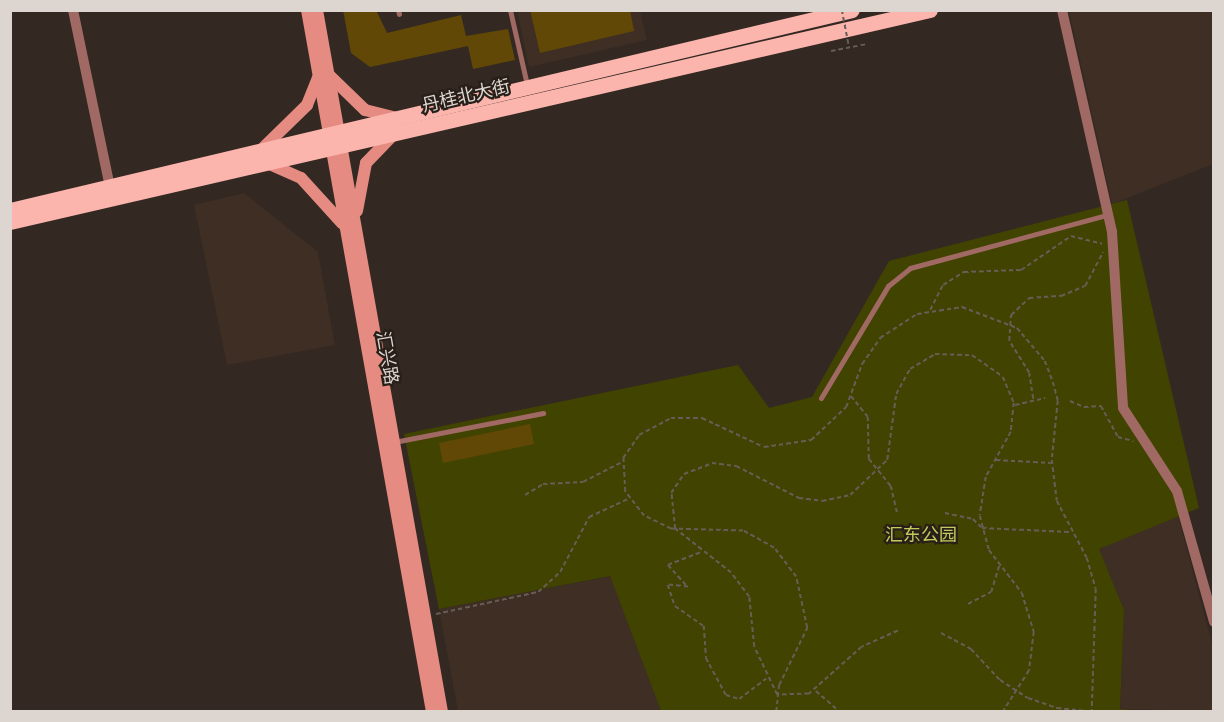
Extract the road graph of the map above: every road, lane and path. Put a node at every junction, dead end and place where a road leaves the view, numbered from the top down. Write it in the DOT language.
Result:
graph roads {
  1 [pos="73,10"];
  2 [pos="307,10"];
  3 [pos="317,10"];
  4 [pos="510,10"];
  5 [pos="852,10"];
  6 [pos="930,10"];
  7 [pos="1062,10"];
  8 [pos="833,12"];
  9 [pos="832,33"];
  10 [pos="866,44"];
  11 [pos="849,47"];
  12 [pos="831,51"];
  13 [pos="323,75"];
  14 [pos="527,87"];
  15 [pos="397,125"];
  16 [pos="335,140"];
  17 [pos="261,157"];
  18 [pos="110,187"];
  19 [pos="10,210"];
  20 [pos="1109,215"];
  21 [pos="10,222"];
  22 [pos="352,239"];
  23 [pos="929,310"];
  24 [pos="1008,322"];
  25 [pos="850,396"];
  26 [pos="821,398"];
  27 [pos="1045,398"];
  28 [pos="1033,399"];
  29 [pos="1070,401"];
  30 [pos="1014,406"];
  31 [pos="543,413"];
  32 [pos="1140,440"];
  33 [pos="389,444"];
  34 [pos="995,460"];
  35 [pos="623,462"];
  36 [pos="1053,463"];
  37 [pos="877,474"];
  38 [pos="525,495"];
  39 [pos="629,499"];
  40 [pos="897,512"];
  41 [pos="945,513"];
  42 [pos="982,528"];
  43 [pos="675,529"];
  44 [pos="1071,532"];
  45 [pos="700,553"];
  46 [pos="999,565"];
  47 [pos="968,604"];
  48 [pos="425,616"];
  49 [pos="1214,622"];
  50 [pos="898,631"];
  51 [pos="941,633"];
  52 [pos="767,679"];
  53 [pos="816,691"];
  54 [pos="1018,692"];
  55 [pos="777,695"];
  56 [pos="432,711"];
  57 [pos="442,711"];
  58 [pos="776,711"];
  59 [pos="840,711"];
  60 [pos="1003,711"];
  61 [pos="1092,711"];
  62 [pos="1097,711"];
  1 -- 18 [label="street"];
  2 -- 13 [label="main road"];
  3 -- 13 [label="main road"];
  4 -- 14 [label="lane"];
  5 -- 8 [label="main road, 丹桂北大街"];
  6 -- 9 [label="main road, 丹桂北大街"];
  7 -- 20 [label="street"];
  8 -- 9 [label="street"];
  8 -- 11 [label="path, bridge"];
  8 -- 14 [label="main road, 丹桂北大街"];
  9 -- 15 [label="main road, 丹桂北大街"];
  10 -- 11 [label="path"];
  11 -- 12 [label="path"];
  13 -- 15 [label="main road"];
  13 -- 16 [label="main road, 汇兴路"];
  13 -- 17 [label="main road"];
  14 -- 15 [label="main road, 丹桂北大街"];
  15 -- 16 [label="main road, 丹桂北大街"];
  15 -- 22 [label="main road"];
  16 -- 17 [label="main road, 丹桂北大街"];
  16 -- 22 [label="main road, 汇兴路"];
  17 -- 18 [label="main road, 丹桂北大街"];
  17 -- 21 [label="main road, 丹桂北大街"];
  17 -- 22 [label="main road"];
  18 -- 19 [label="main road, 丹桂北大街"];
  20 -- 26 [label="lane"];
  20 -- 32 [label="street"];
  22 -- 33 [label="main road, 汇兴路"];
  23 -- 24 [label="path"];
  23 -- 24 [label="path"];
  23 -- 25 [label="path"];
  24 -- 28 [label="path"];
  24 -- 36 [label="path"];
  25 -- 35 [label="path"];
  25 -- 37 [label="path"];
  27 -- 28 [label="path"];
  28 -- 30 [label="path"];
  29 -- 32 [label="path"];
  30 -- 34 [label="path"];
  30 -- 37 [label="path"];
  31 -- 33 [label="lane"];
  32 -- 49 [label="street"];
  33 -- 48 [label="main road"];
  33 -- 56 [label="main road, 汇兴路"];
  34 -- 36 [label="path"];
  34 -- 42 [label="path"];
  35 -- 38 [label="path"];
  35 -- 39 [label="path"];
  36 -- 44 [label="path"];
  37 -- 40 [label="path"];
  37 -- 43 [label="path"];
  39 -- 43 [label="path"];
  39 -- 48 [label="path"];
  41 -- 42 [label="path"];
  42 -- 44 [label="path"];
  42 -- 46 [label="path"];
  43 -- 45 [label="path"];
  43 -- 55 [label="path"];
  44 -- 61 [label="path"];
  45 -- 52 [label="path"];
  45 -- 52 [label="path"];
  46 -- 47 [label="path"];
  46 -- 54 [label="path"];
  48 -- 57 [label="main road"];
  50 -- 53 [label="path"];
  51 -- 54 [label="path"];
  52 -- 55 [label="path"];
  53 -- 55 [label="path"];
  53 -- 59 [label="path"];
  54 -- 60 [label="path"];
  54 -- 61 [label="path"];
  55 -- 58 [label="path"];
  61 -- 62 [label="path"];
}
